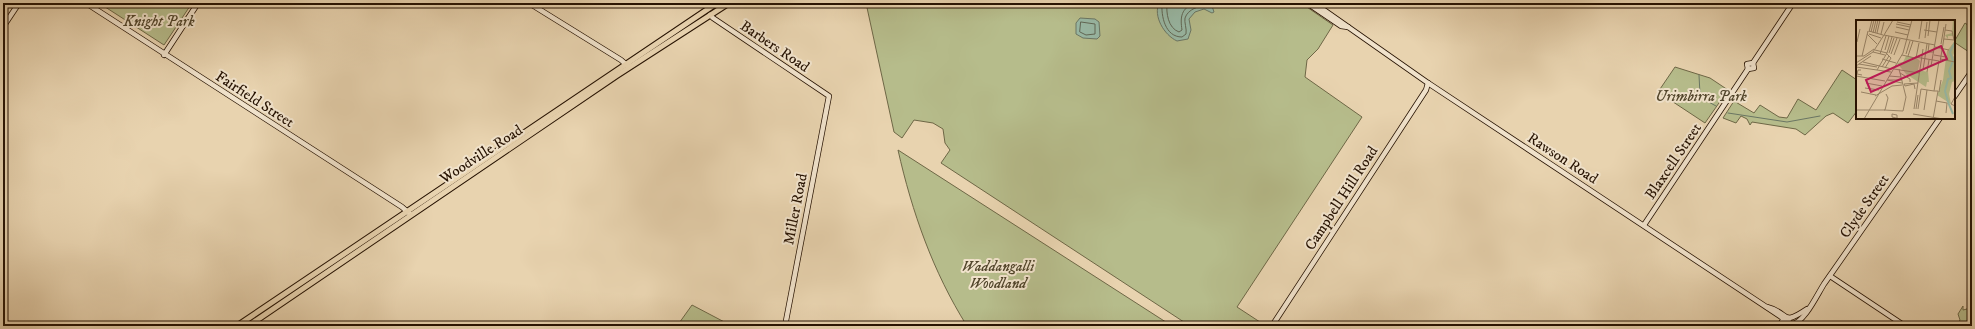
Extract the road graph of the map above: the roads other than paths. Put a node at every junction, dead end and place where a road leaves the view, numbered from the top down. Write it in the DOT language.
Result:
graph roads {
  1 [pos="19,3"];
  2 [pos="86,3"];
  3 [pos="198,3"];
  4 [pos="529,3"];
  5 [pos="717,3"];
  6 [pos="729,3"];
  7 [pos="1307,3"];
  8 [pos="1310,3"];
  9 [pos="1793,3"];
  10 [pos="1318,4"];
  11 [pos="710,15"];
  12 [pos="1335,22"];
  13 [pos="3,27"];
  14 [pos="1348,28"];
  15 [pos="164,54"];
  16 [pos="628,66"];
  17 [pos="1972,71"];
  18 [pos="1428,83"];
  19 [pos="829,96"];
  20 [pos="1955,96"];
  21 [pos="1939,119"];
  22 [pos="406,210"];
  23 [pos="411,215"];
  24 [pos="1644,225"];
  25 [pos="1830,276"];
  26 [pos="1786,321"];
  27 [pos="237,326"];
  28 [pos="248,326"];
  29 [pos="785,326"];
  30 [pos="1272,326"];
  31 [pos="1779,326"];
  32 [pos="1905,326"];
  1 -- 13 [label="main road"];
  2 -- 15 [label="main road, Fairfield Street"];
  3 -- 15 [label="main road"];
  4 -- 16 [label="main road"];
  5 -- 16 [label="main road, Woodville Road"];
  6 -- 11 [label="main road, Woodville Road"];
  7 -- 12 [label="main road, Rawson Road"];
  8 -- 10 [label="main road"];
  9 -- 24 [label="main road, Blaxcell Street"];
  10 -- 12 [label="main road"];
  10 -- 14 [label="main road, Rawson Road"];
  11 -- 16 [label="main road, Woodville Road"];
  11 -- 19 [label="main road, Barbers Road"];
  12 -- 14 [label="main road, Rawson Road"];
  14 -- 18 [label="main road, Rawson Road"];
  15 -- 22 [label="main road, Fairfield Street"];
  16 -- 22 [label="main road, Woodville Road"];
  16 -- 23 [label="main road, Woodville Road"];
  17 -- 20 [label="main road"];
  18 -- 24 [label="main road, Rawson Road"];
  18 -- 30 [label="main road, Campbell Hill Road"];
  19 -- 29 [label="main road, Miller Road"];
  21 -- 25 [label="main road, Clyde Street"];
  22 -- 23 [label="main road, Fairfield Street"];
  22 -- 27 [label="main road, Woodville Road"];
  23 -- 28 [label="main road, Woodville Road"];
  24 -- 26 [label="main road, Rawson Road"];
  25 -- 26 [label="main road, Clyde Street"];
  25 -- 32 [label="main road"];
  26 -- 31 [label="main road"];
}
